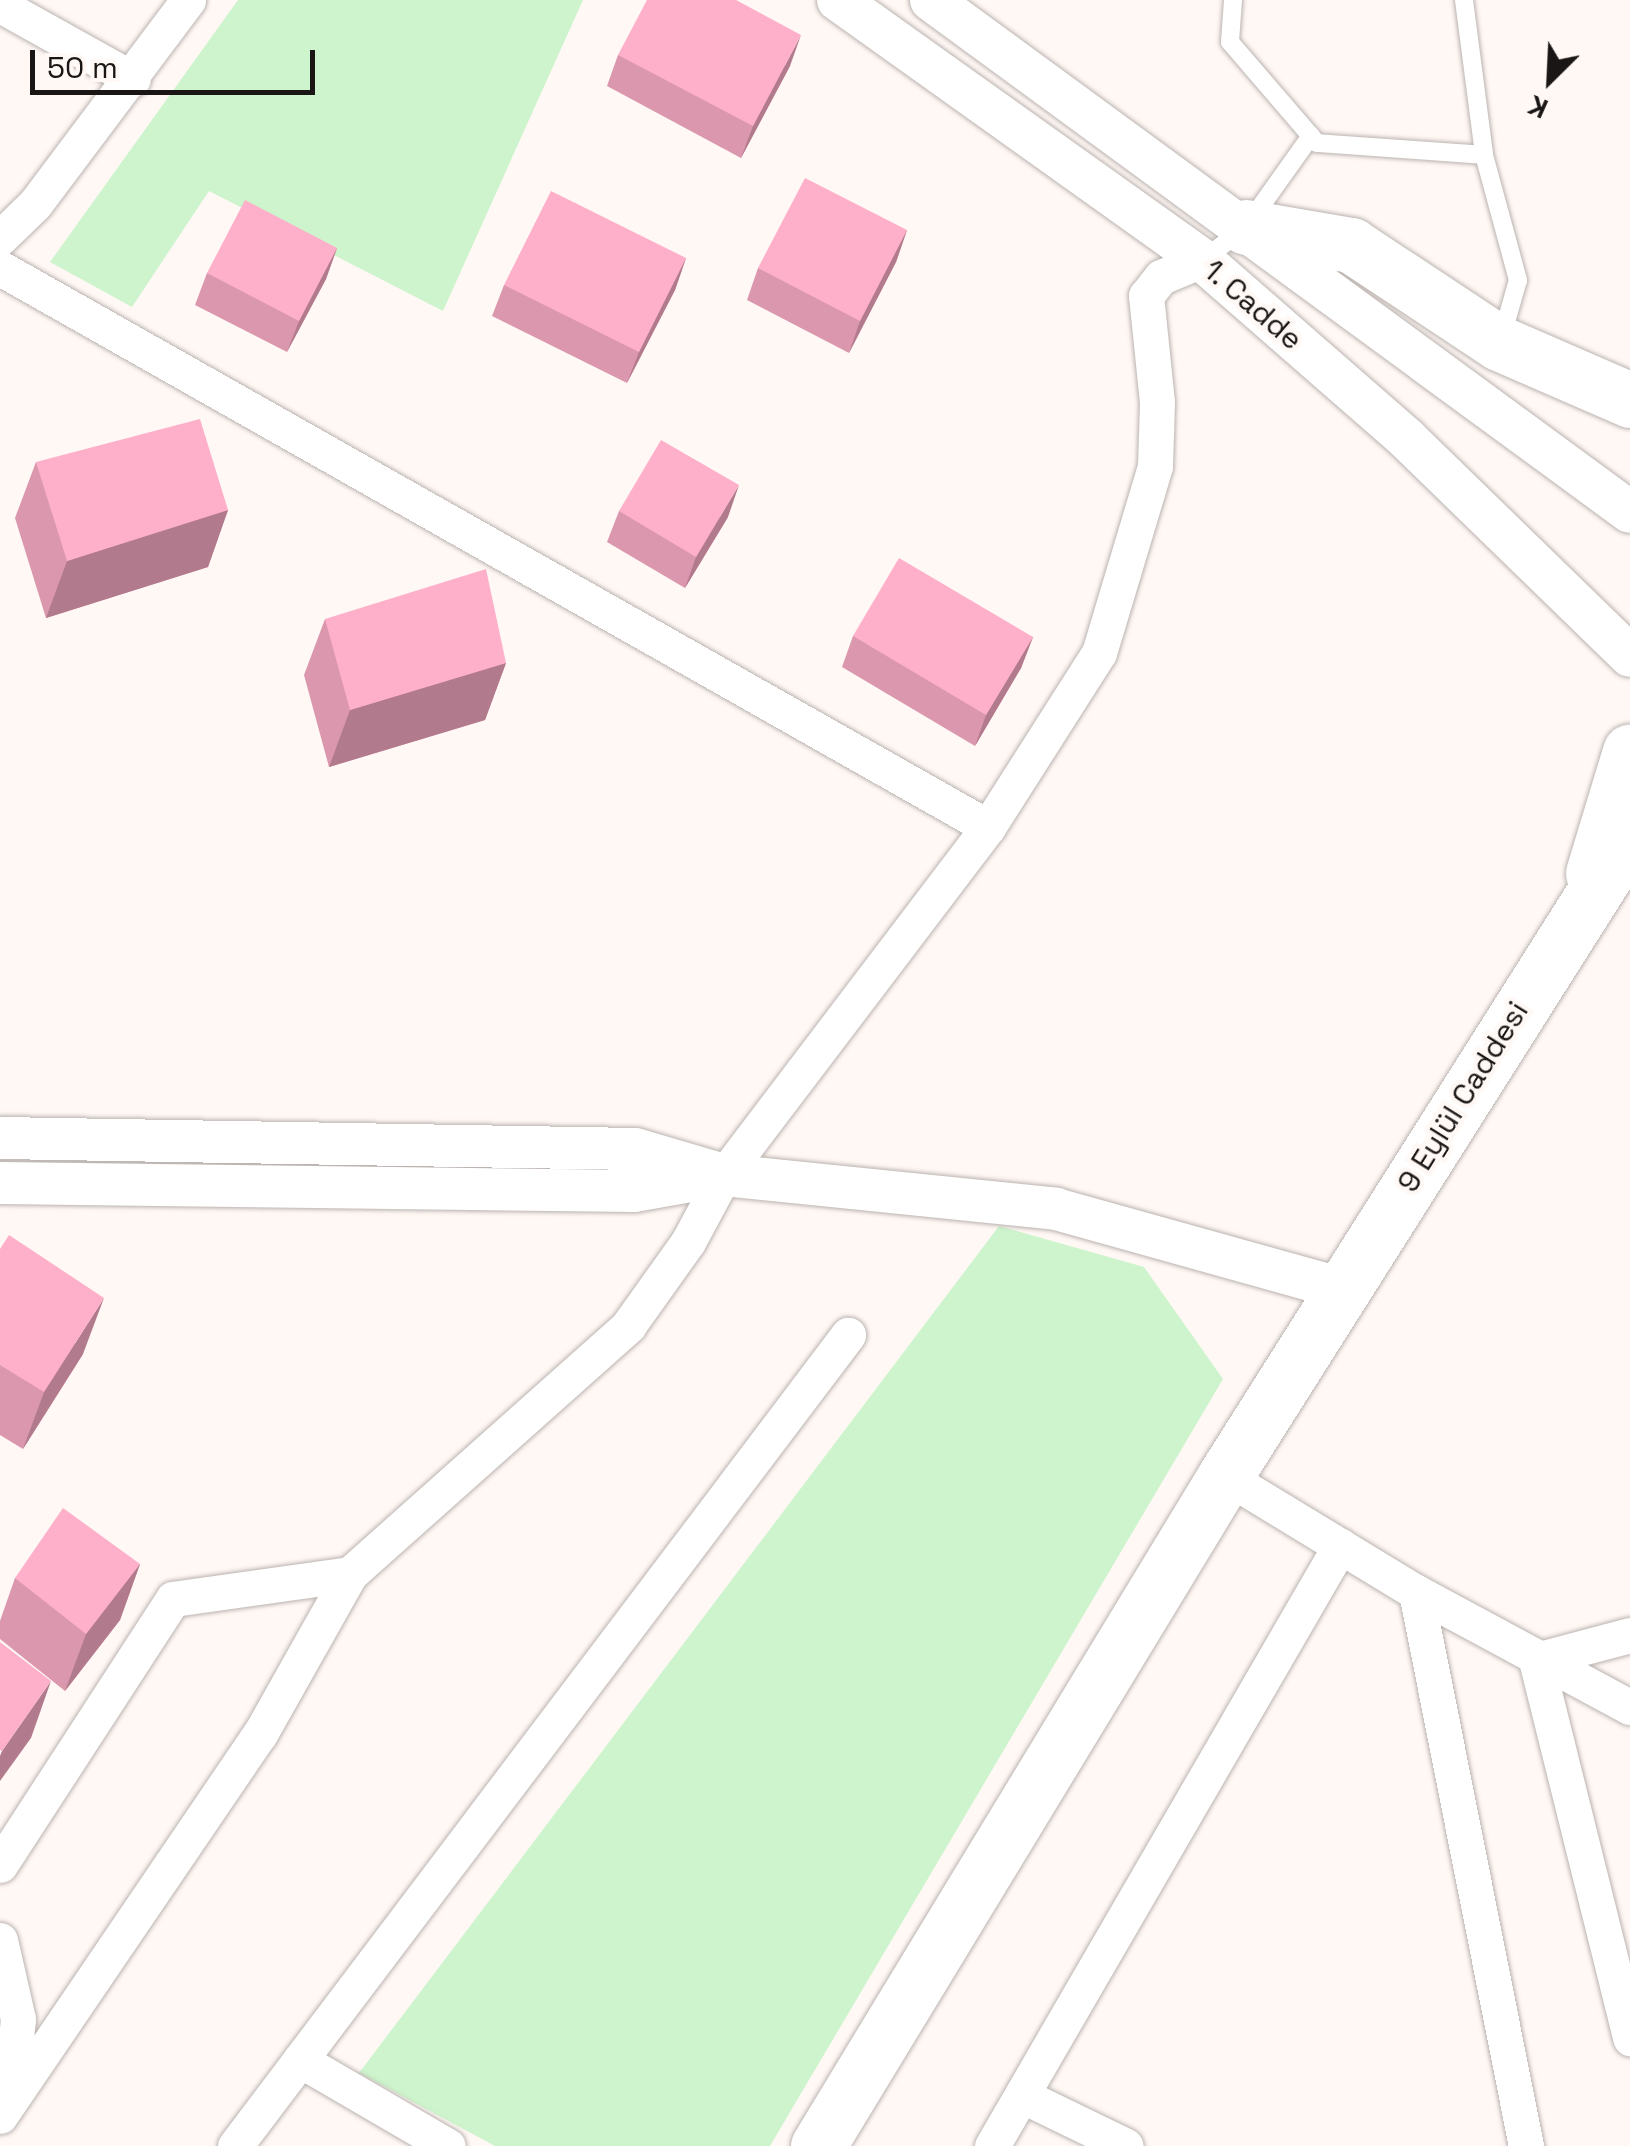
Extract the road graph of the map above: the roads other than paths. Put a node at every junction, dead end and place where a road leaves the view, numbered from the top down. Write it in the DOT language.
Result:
graph roads {
  1 [pos="188,0"];
  2 [pos="838,0"];
  3 [pos="931,0"];
  4 [pos="1233,0"];
  5 [pos="1464,0"];
  6 [pos="0,5"];
  7 [pos="134,78"];
  8 [pos="1311,136"];
  9 [pos="1484,155"];
  10 [pos="1246,227"];
  11 [pos="0,238"];
  12 [pos="1202,260"];
  13 [pos="0,268"];
  14 [pos="1500,343"];
  15 [pos="1630,400"];
  16 [pos="1630,512"];
  17 [pos="1630,656"];
  18 [pos="1630,751"];
  19 [pos="988,827"];
  20 [pos="1630,836"];
  21 [pos="1584,905"];
  22 [pos="0,1138"];
  23 [pos="724,1175"];
  24 [pos="0,1183"];
  25 [pos="1342,1289"];
  26 [pos="848,1334"];
  27 [pos="1225,1476"];
  28 [pos="1340,1546"];
  29 [pos="350,1574"];
  30 [pos="1416,1592"];
  31 [pos="1630,1635"];
  32 [pos="1536,1660"];
  33 [pos="1630,1707"];
  34 [pos="0,1866"];
  35 [pos="0,1940"];
  36 [pos="1630,2038"];
  37 [pos="300,2060"];
  38 [pos="1023,2096"];
  39 [pos="4,2110"];
  40 [pos="234,2146"];
  41 [pos="448,2146"];
  42 [pos="818,2146"];
  43 [pos="992,2146"];
  44 [pos="1126,2146"];
  45 [pos="1526,2146"];
  1 -- 7 [label="street"];
  2 -- 12 [label="street, 1. Cadde"];
  3 -- 10 [label="street, 1. Cadde"];
  4 -- 8 [label="lane"];
  5 -- 9 [label="lane"];
  6 -- 7 [label="street"];
  7 -- 11 [label="street"];
  8 -- 9 [label="lane"];
  8 -- 10 [label="lane"];
  9 -- 14 [label="lane"];
  10 -- 12 [label="lane"];
  10 -- 14 [label="main road"];
  10 -- 16 [label="street, 1. Cadde"];
  12 -- 17 [label="street, 1. Cadde"];
  12 -- 19 [label="street"];
  13 -- 19 [label="street"];
  14 -- 15 [label="main road"];
  18 -- 21 [label="main road, 9 Eylül Caddesi"];
  19 -- 23 [label="street"];
  20 -- 21 [label="main road, 9 Eylül Caddesi"];
  21 -- 25 [label="main road, 9 Eylül Caddesi"];
  22 -- 23 [label="street"];
  23 -- 24 [label="street"];
  23 -- 25 [label="street"];
  23 -- 29 [label="street"];
  25 -- 27 [label="main road, 9 Eylül Caddesi"];
  26 -- 37 [label="street"];
  27 -- 28 [label="street"];
  27 -- 42 [label="main road, 9 Eylül Caddesi"];
  28 -- 30 [label="street"];
  28 -- 38 [label="street"];
  29 -- 34 [label="street"];
  29 -- 39 [label="street"];
  30 -- 32 [label="street"];
  30 -- 45 [label="street"];
  31 -- 32 [label="street"];
  32 -- 33 [label="street"];
  32 -- 36 [label="street"];
  35 -- 39 [label="street"];
  37 -- 40 [label="street"];
  37 -- 41 [label="street"];
  38 -- 43 [label="street"];
  38 -- 44 [label="street"];
}
